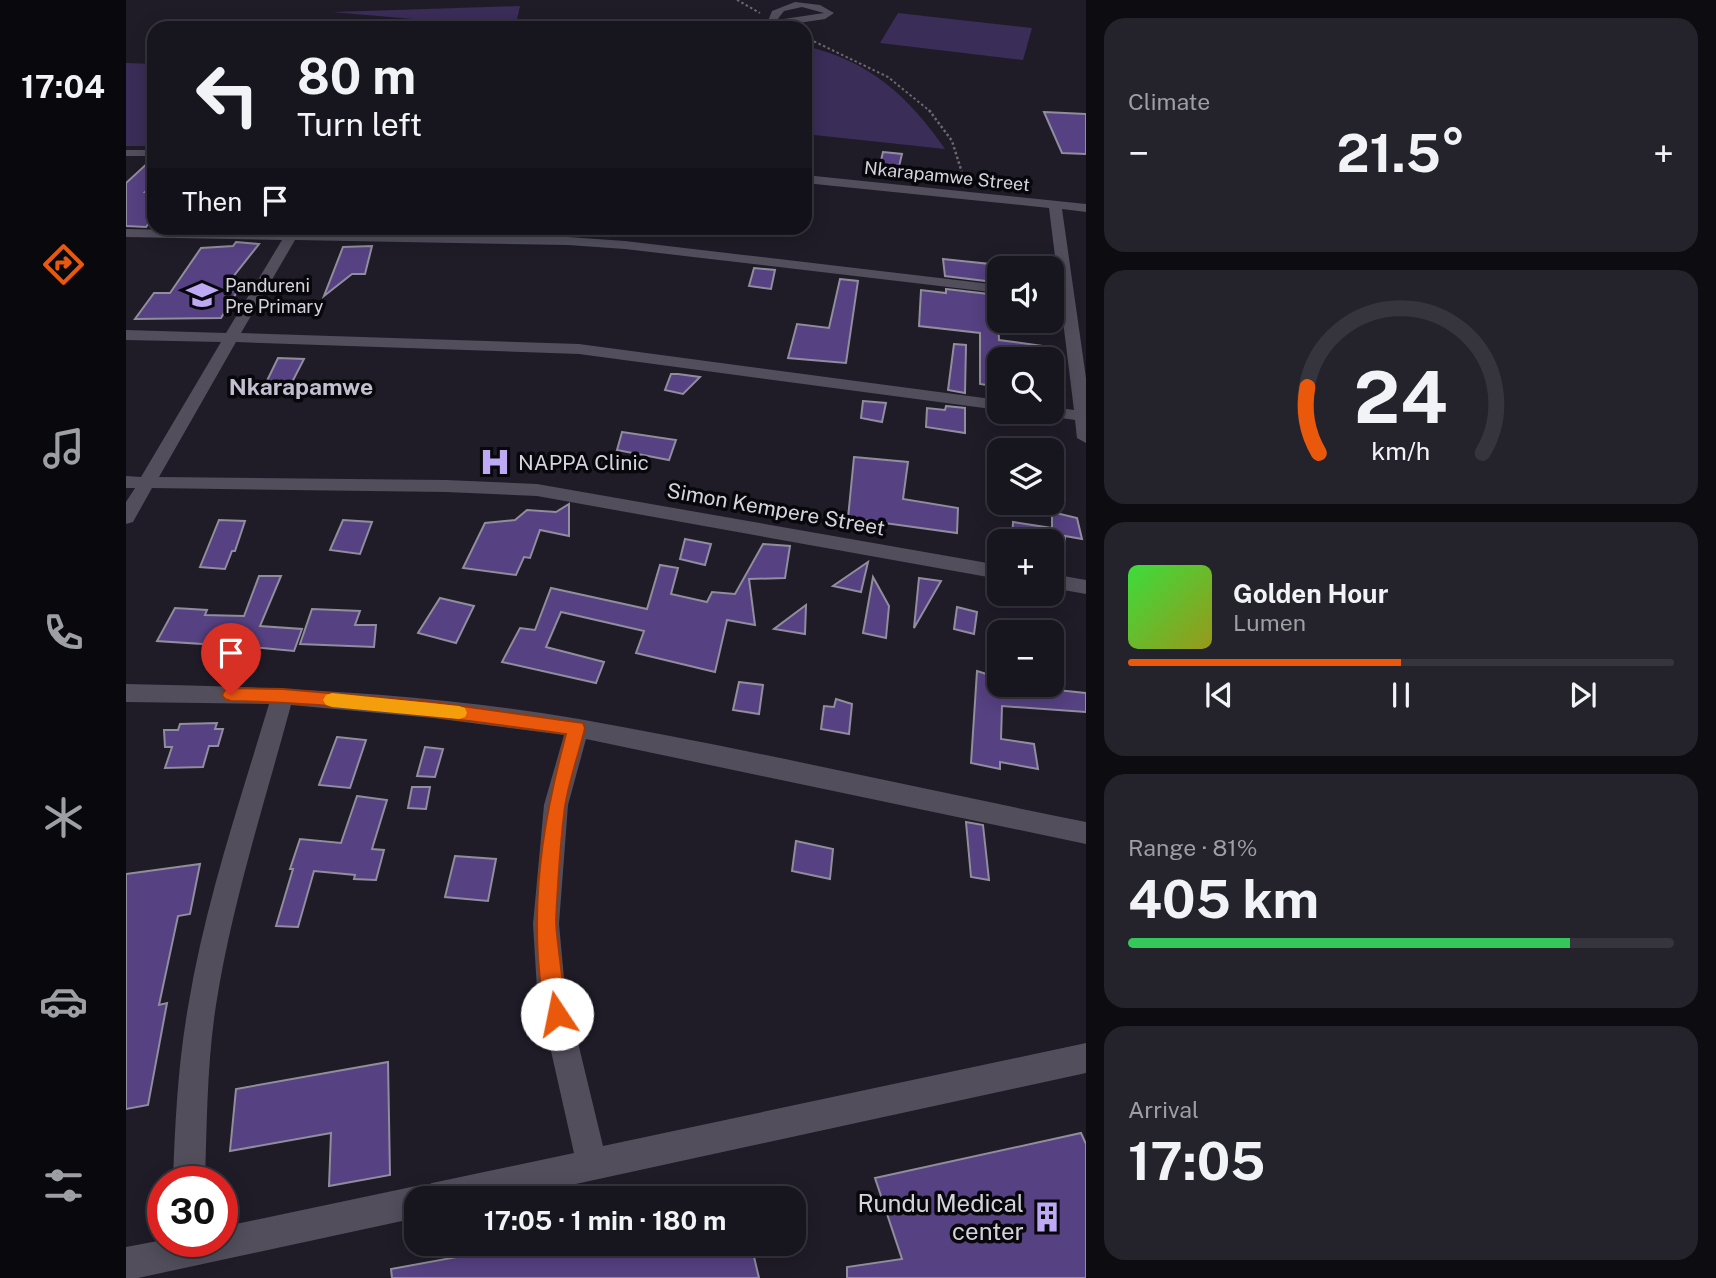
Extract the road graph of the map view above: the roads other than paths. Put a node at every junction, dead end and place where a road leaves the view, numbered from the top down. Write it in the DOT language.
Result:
graph roads {
  1 [pos="772,21"];
  2 [pos="795,21"];
  3 [pos="126,153"];
  4 [pos="147,153"];
  5 [pos="812,180"];
  6 [pos="1055,205"];
  7 [pos="1086,208"];
  8 [pos="126,233"];
  9 [pos="147,233"];
  10 [pos="290,235"];
  11 [pos="384,235"];
  12 [pos="1057,256"];
  13 [pos="987,288"];
  14 [pos="1064,321"];
  15 [pos="126,335"];
  16 [pos="230,337"];
  17 [pos="987,403"];
  18 [pos="1064,413"];
  19 [pos="1083,416"];
  20 [pos="1086,438"];
  21 [pos="126,482"];
  22 [pos="147,482"];
  23 [pos="126,518"];
  24 [pos="987,570"];
  25 [pos="1064,583"];
  26 [pos="1086,587"];
  27 [pos="126,693"];
  28 [pos="283,696"];
  29 [pos="576,728"];
  30 [pos="1086,833"];
  31 [pos="1086,1058"];
  32 [pos="592,1165"];
  33 [pos="190,1166"];
  34 [pos="493,1186"];
  35 [pos="404,1204"];
  36 [pos="238,1236"];
  37 [pos="150,1257"];
  38 [pos="126,1264"];
  1 -- 2 [label="street"];
  3 -- 4 [label="street"];
  5 -- 6 [label="street, Nkarapamwe Street"];
  6 -- 7 [label="street, Nkarapamwe Street"];
  6 -- 12 [label="street"];
  8 -- 9 [label="street"];
  10 -- 16 [label="street"];
  11 -- 13 [label="street"];
  14 -- 19 [label="street"];
  15 -- 16 [label="street"];
  16 -- 17 [label="street"];
  16 -- 22 [label="street"];
  18 -- 19 [label="street"];
  19 -- 20 [label="street"];
  21 -- 22 [label="street, Simon Kempere Street"];
  22 -- 23 [label="street"];
  22 -- 24 [label="street, Simon Kempere Street"];
  25 -- 26 [label="street"];
  27 -- 28 [label="street"];
  28 -- 29 [label="street"];
  28 -- 33 [label="street"];
  29 -- 30 [label="street"];
  29 -- 32 [label="street"];
  31 -- 32 [label="street"];
  32 -- 34 [label="street"];
  35 -- 36 [label="street"];
  37 -- 38 [label="street"];
}
